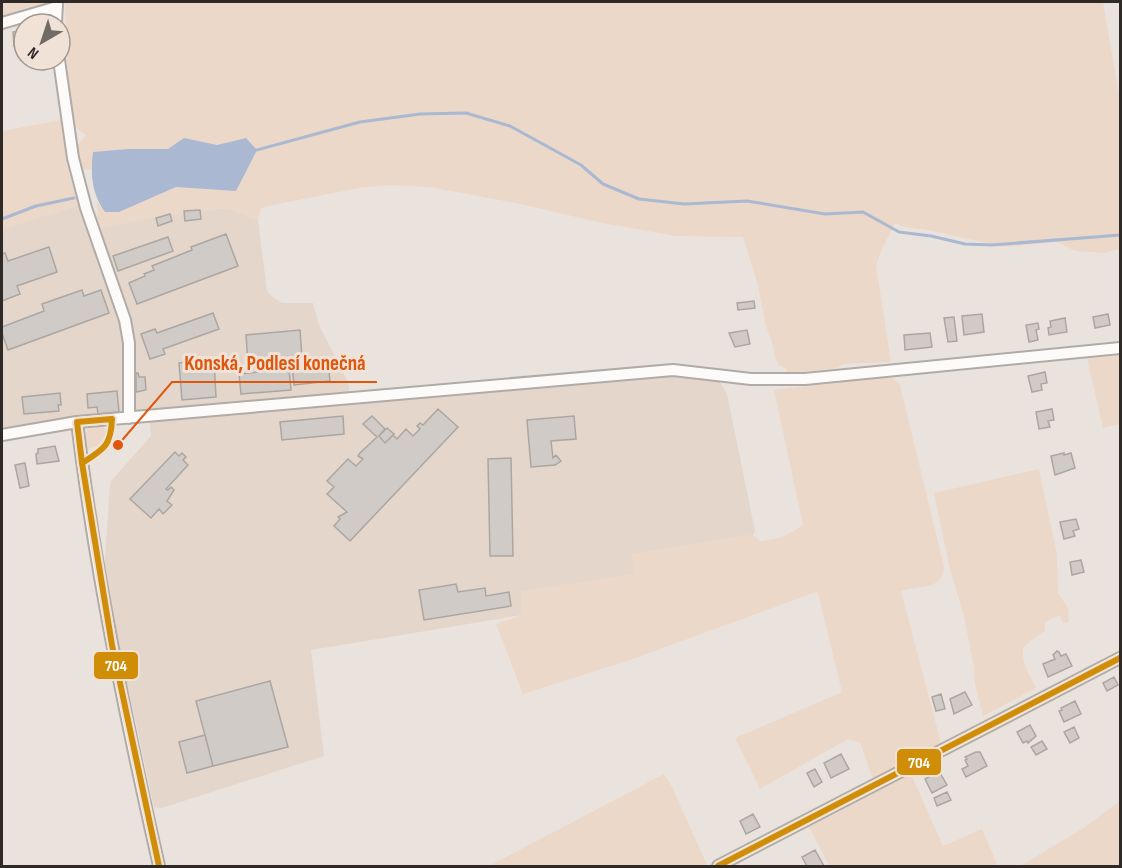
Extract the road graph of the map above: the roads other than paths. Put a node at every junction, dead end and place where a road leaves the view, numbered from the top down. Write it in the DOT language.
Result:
graph roads {
  1 [pos="57,4"];
  2 [pos="2,23"];
  3 [pos="61,72"];
  4 [pos="1120,348"];
  5 [pos="129,418"];
  6 [pos="77,422"];
  7 [pos="2,435"];
  8 [pos="1120,658"];
  9 [pos="159,867"];
  10 [pos="718,867"];
  1 -- 2 [label="street"];
  3 -- 5 [label="street"];
  4 -- 5 [label="street"];
  5 -- 6 [label="street"];
  6 -- 7 [label="street"];
  6 -- 9 [label="street"];
  8 -- 10 [label="street"];
}
